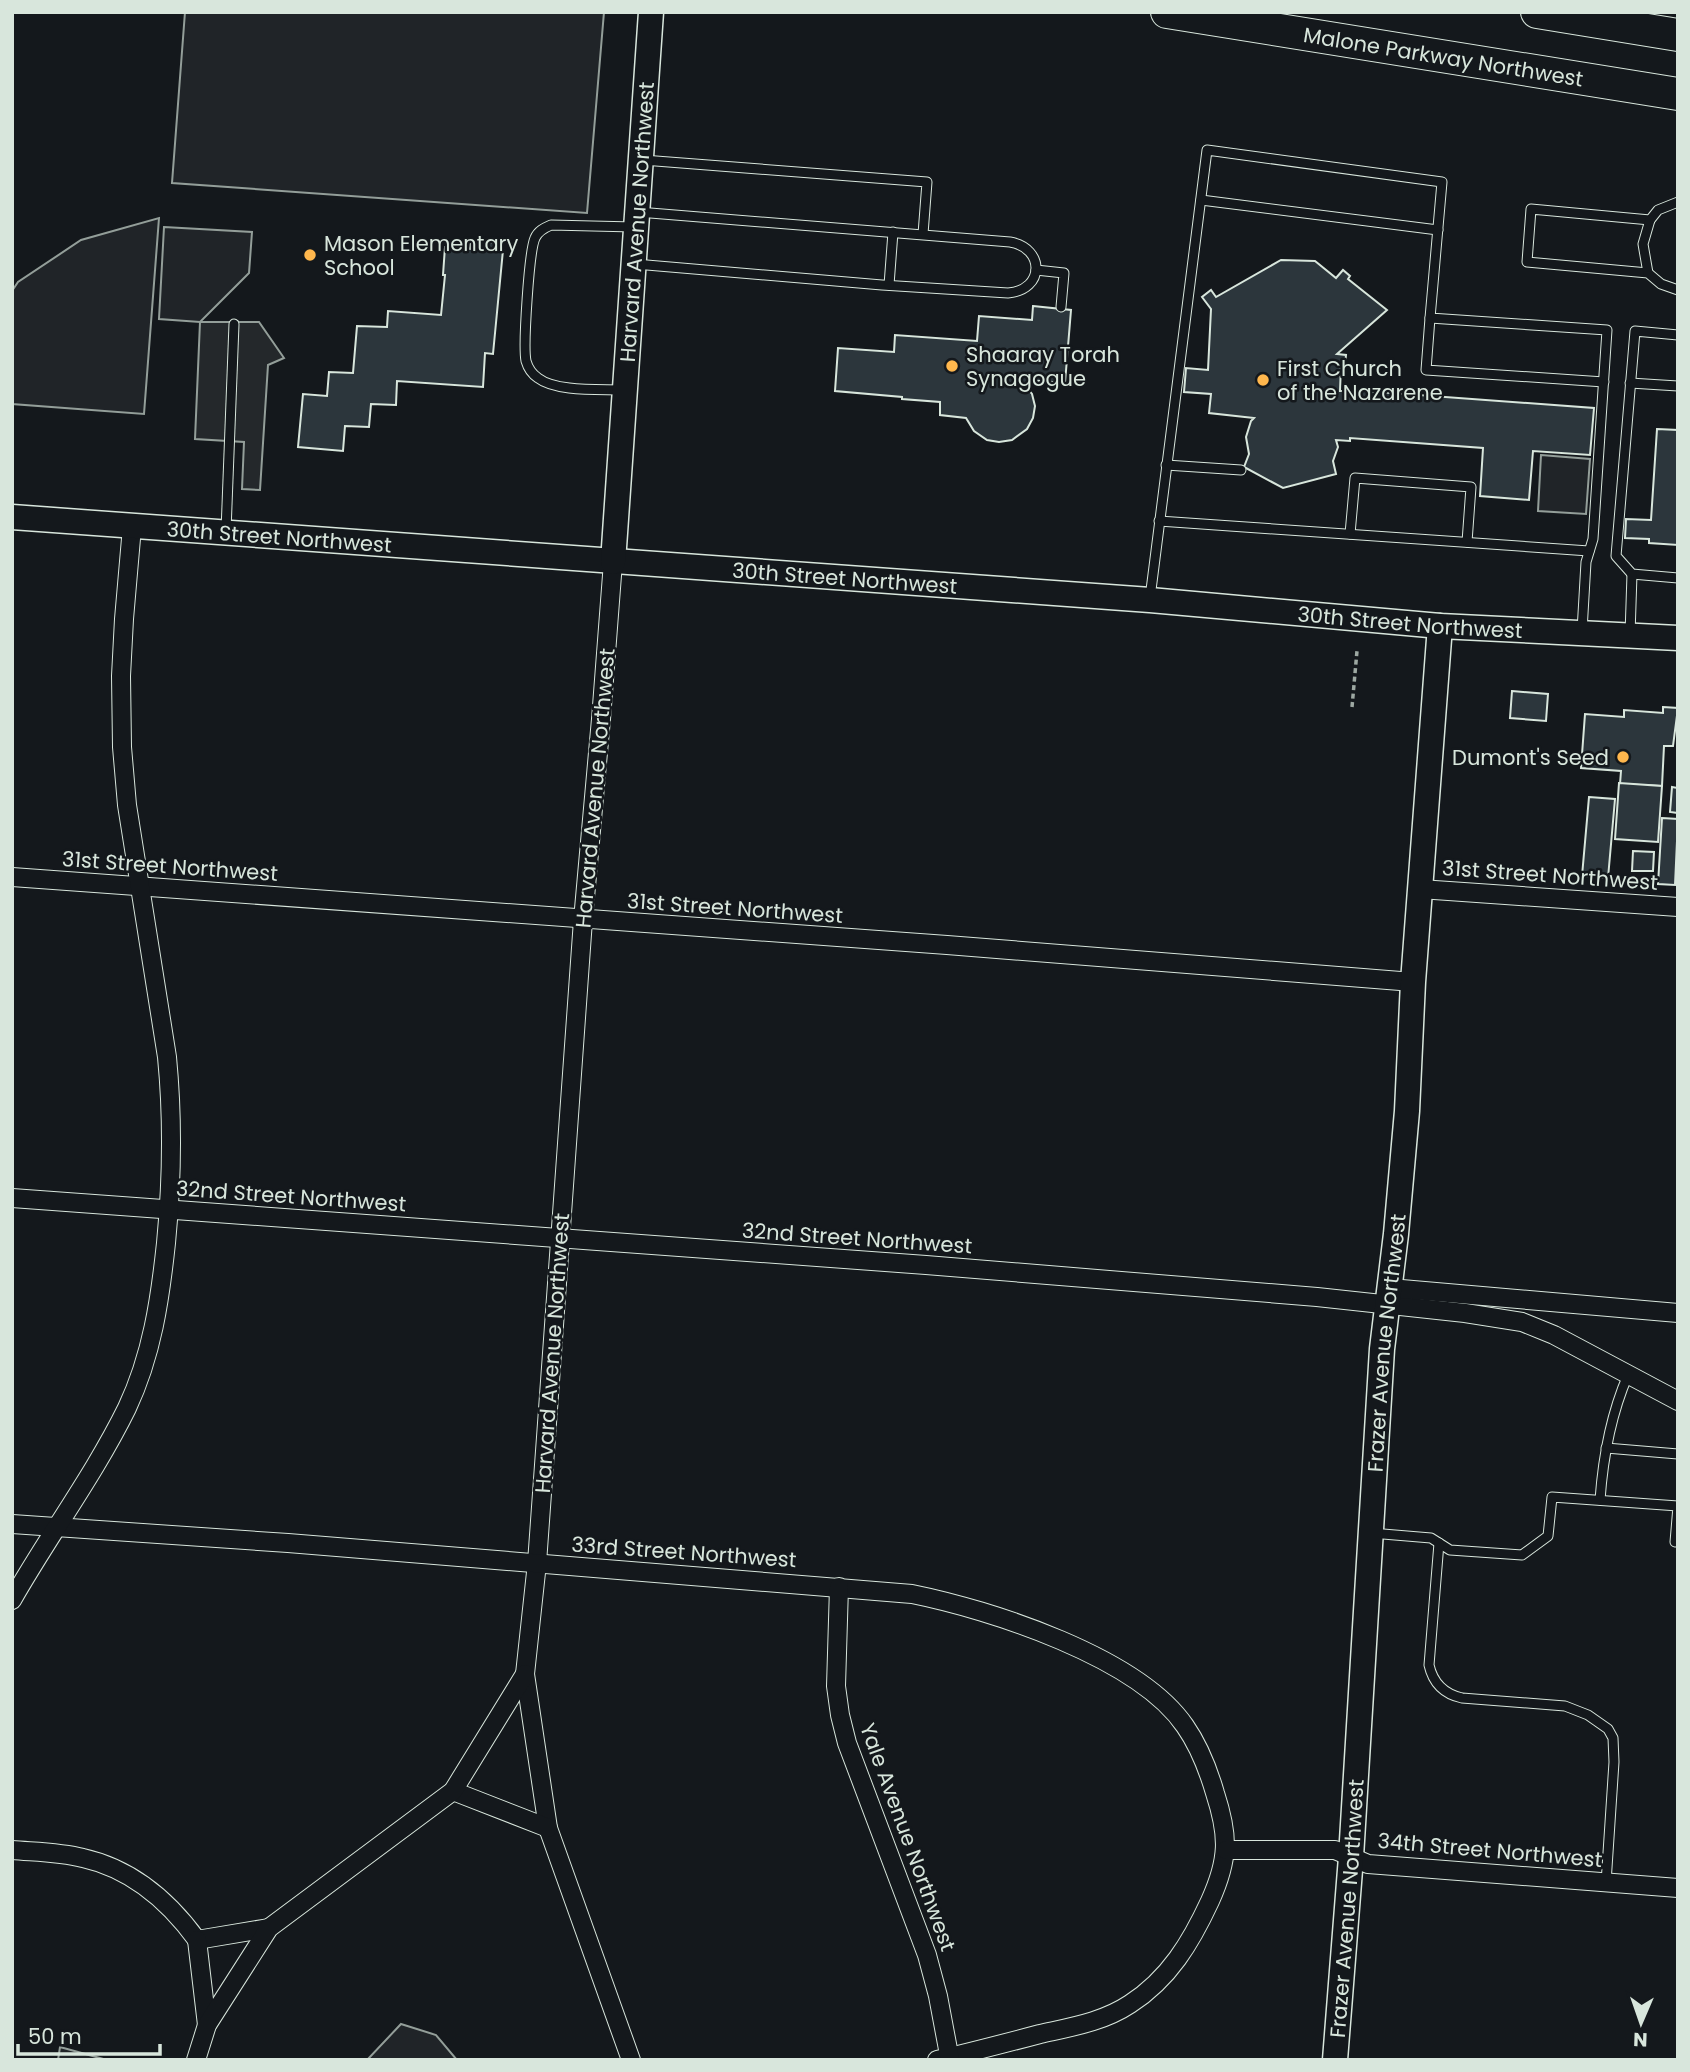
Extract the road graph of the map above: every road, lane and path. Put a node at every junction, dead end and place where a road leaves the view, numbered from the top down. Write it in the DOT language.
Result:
graph roads {
  1 [pos="651,12"];
  2 [pos="1167,12"];
  3 [pos="1537,12"];
  4 [pos="1678,35"];
  5 [pos="1678,94"];
  6 [pos="641,159"];
  7 [pos="1200,200"];
  8 [pos="1678,202"];
  9 [pos="636,220"];
  10 [pos="1650,220"];
  11 [pos="1438,230"];
  12 [pos="894,232"];
  13 [pos="923,234"];
  14 [pos="634,264"];
  15 [pos="1036,270"];
  16 [pos="1648,273"];
  17 [pos="889,285"];
  18 [pos="1678,290"];
  19 [pos="1061,307"];
  20 [pos="1430,318"];
  21 [pos="234,324"];
  22 [pos="1678,335"];
  23 [pos="1604,382"];
  24 [pos="1630,383"];
  25 [pos="1678,386"];
  26 [pos="625,390"];
  27 [pos="1166,465"];
  28 [pos="1241,470"];
  29 [pos="12,517"];
  30 [pos="1159,521"];
  31 [pos="132,527"];
  32 [pos="226,533"];
  33 [pos="1350,534"];
  34 [pos="1467,542"];
  35 [pos="1589,551"];
  36 [pos="612,562"];
  37 [pos="1632,574"];
  38 [pos="1678,578"];
  39 [pos="1150,600"];
  40 [pos="1440,626"];
  41 [pos="1582,633"];
  42 [pos="1630,636"];
  43 [pos="1678,638"];
  44 [pos="1357,651"];
  45 [pos="1352,707"];
  46 [pos="12,877"];
  47 [pos="139,886"];
  48 [pos="1420,889"];
  49 [pos="1678,907"];
  50 [pos="583,920"];
  51 [pos="1413,982"];
  52 [pos="12,1198"];
  53 [pos="169,1210"];
  54 [pos="560,1239"];
  55 [pos="1388,1297"];
  56 [pos="1678,1313"];
  57 [pos="1628,1375"];
  58 [pos="1678,1401"];
  59 [pos="1606,1448"];
  60 [pos="1678,1454"];
  61 [pos="1600,1500"];
  62 [pos="12,1524"];
  63 [pos="57,1528"];
  64 [pos="1370,1533"];
  65 [pos="1678,1542"];
  66 [pos="1439,1543"];
  67 [pos="537,1563"];
  68 [pos="838,1587"];
  69 [pos="12,1600"];
  70 [pos="525,1674"];
  71 [pos="453,1791"];
  72 [pos="548,1828"];
  73 [pos="12,1850"];
  74 [pos="1226,1850"];
  75 [pos="1351,1857"];
  76 [pos="1606,1883"];
  77 [pos="1678,1888"];
  78 [pos="270,1928"];
  79 [pos="197,1940"];
  80 [pos="206,2025"];
  81 [pos="946,2059"];
  82 [pos="196,2060"];
  83 [pos="631,2060"];
  84 [pos="1335,2060"];
  1 -- 6 [label="street, Harvard Avenue Northwest"];
  2 -- 5 [label="highway, Malone Parkway Northwest"];
  3 -- 4 [label="highway"];
  6 -- 9 [label="street, Harvard Avenue Northwest"];
  6 -- 13 [label="lane"];
  7 -- 11 [label="lane"];
  7 -- 11 [label="lane"];
  7 -- 27 [label="lane"];
  8 -- 10 [label="lane"];
  9 -- 12 [label="lane"];
  9 -- 14 [label="street, Harvard Avenue Northwest"];
  9 -- 26 [label="lane"];
  10 -- 16 [label="lane"];
  10 -- 16 [label="lane"];
  11 -- 20 [label="lane"];
  12 -- 13 [label="lane"];
  12 -- 17 [label="lane"];
  13 -- 15 [label="lane"];
  14 -- 17 [label="lane"];
  14 -- 26 [label="street, Harvard Avenue Northwest"];
  15 -- 17 [label="lane"];
  15 -- 19 [label="lane"];
  16 -- 18 [label="lane"];
  20 -- 23 [label="lane"];
  20 -- 23 [label="lane"];
  21 -- 32 [label="lane"];
  22 -- 24 [label="lane"];
  23 -- 35 [label="lane"];
  24 -- 25 [label="lane"];
  24 -- 37 [label="lane"];
  26 -- 36 [label="street, Harvard Avenue Northwest"];
  27 -- 28 [label="lane"];
  27 -- 30 [label="lane"];
  29 -- 31 [label="street, 30th Street Northwest"];
  30 -- 33 [label="lane"];
  30 -- 39 [label="lane"];
  31 -- 32 [label="street, 30th Street Northwest"];
  31 -- 47 [label="street"];
  32 -- 36 [label="street, 30th Street Northwest"];
  33 -- 34 [label="lane"];
  33 -- 34 [label="lane"];
  34 -- 35 [label="lane"];
  35 -- 41 [label="lane"];
  36 -- 39 [label="street, 30th Street Northwest"];
  36 -- 50 [label="street, Harvard Avenue Northwest"];
  37 -- 38 [label="lane"];
  37 -- 42 [label="lane"];
  39 -- 40 [label="street, 30th Street Northwest"];
  40 -- 41 [label="street, 30th Street Northwest"];
  40 -- 48 [label="street, Frazer Avenue Northwest"];
  41 -- 42 [label="street, 30th Street Northwest"];
  42 -- 43 [label="street, 30th Street Northwest"];
  44 -- 45 [label="path"];
  46 -- 47 [label="street, 31st Street Northwest"];
  47 -- 50 [label="street, 31st Street Northwest"];
  47 -- 53 [label="street"];
  48 -- 49 [label="street, 31st Street Northwest"];
  48 -- 51 [label="street, Frazer Avenue Northwest"];
  50 -- 51 [label="street, 31st Street Northwest"];
  50 -- 54 [label="street, Harvard Avenue Northwest"];
  51 -- 55 [label="street, Frazer Avenue Northwest"];
  52 -- 53 [label="street, 32nd Street Northwest"];
  53 -- 54 [label="street, 32nd Street Northwest"];
  53 -- 63 [label="street"];
  54 -- 55 [label="street, 32nd Street Northwest"];
  54 -- 67 [label="street, Harvard Avenue Northwest"];
  55 -- 56 [label="street"];
  55 -- 57 [label="street, 32nd Street Northwest"];
  55 -- 64 [label="street, Frazer Avenue Northwest"];
  57 -- 58 [label="street, 32nd Street Northwest"];
  57 -- 59 [label="lane"];
  59 -- 60 [label="lane"];
  59 -- 61 [label="lane"];
  61 -- 65 [label="lane"];
  61 -- 66 [label="lane"];
  62 -- 63 [label="street, 33rd Street Northwest"];
  63 -- 67 [label="street, 33rd Street Northwest"];
  63 -- 69 [label="street"];
  64 -- 66 [label="lane"];
  64 -- 75 [label="street, Frazer Avenue Northwest"];
  66 -- 76 [label="lane"];
  67 -- 68 [label="street, 33rd Street Northwest"];
  67 -- 70 [label="street, Harvard Avenue Northwest"];
  68 -- 74 [label="street, 33rd Street Northwest"];
  68 -- 81 [label="street, Yale Avenue Northwest"];
  70 -- 71 [label="street"];
  70 -- 72 [label="street"];
  71 -- 72 [label="street"];
  71 -- 78 [label="street"];
  72 -- 83 [label="street"];
  73 -- 79 [label="street"];
  74 -- 75 [label="street, 34th Street Northwest"];
  74 -- 81 [label="street"];
  75 -- 76 [label="street, 34th Street Northwest"];
  75 -- 84 [label="street, Frazer Avenue Northwest"];
  76 -- 77 [label="street, 34th Street Northwest"];
  78 -- 79 [label="street"];
  78 -- 80 [label="street"];
  79 -- 80 [label="street"];
  80 -- 82 [label="street"];
}
